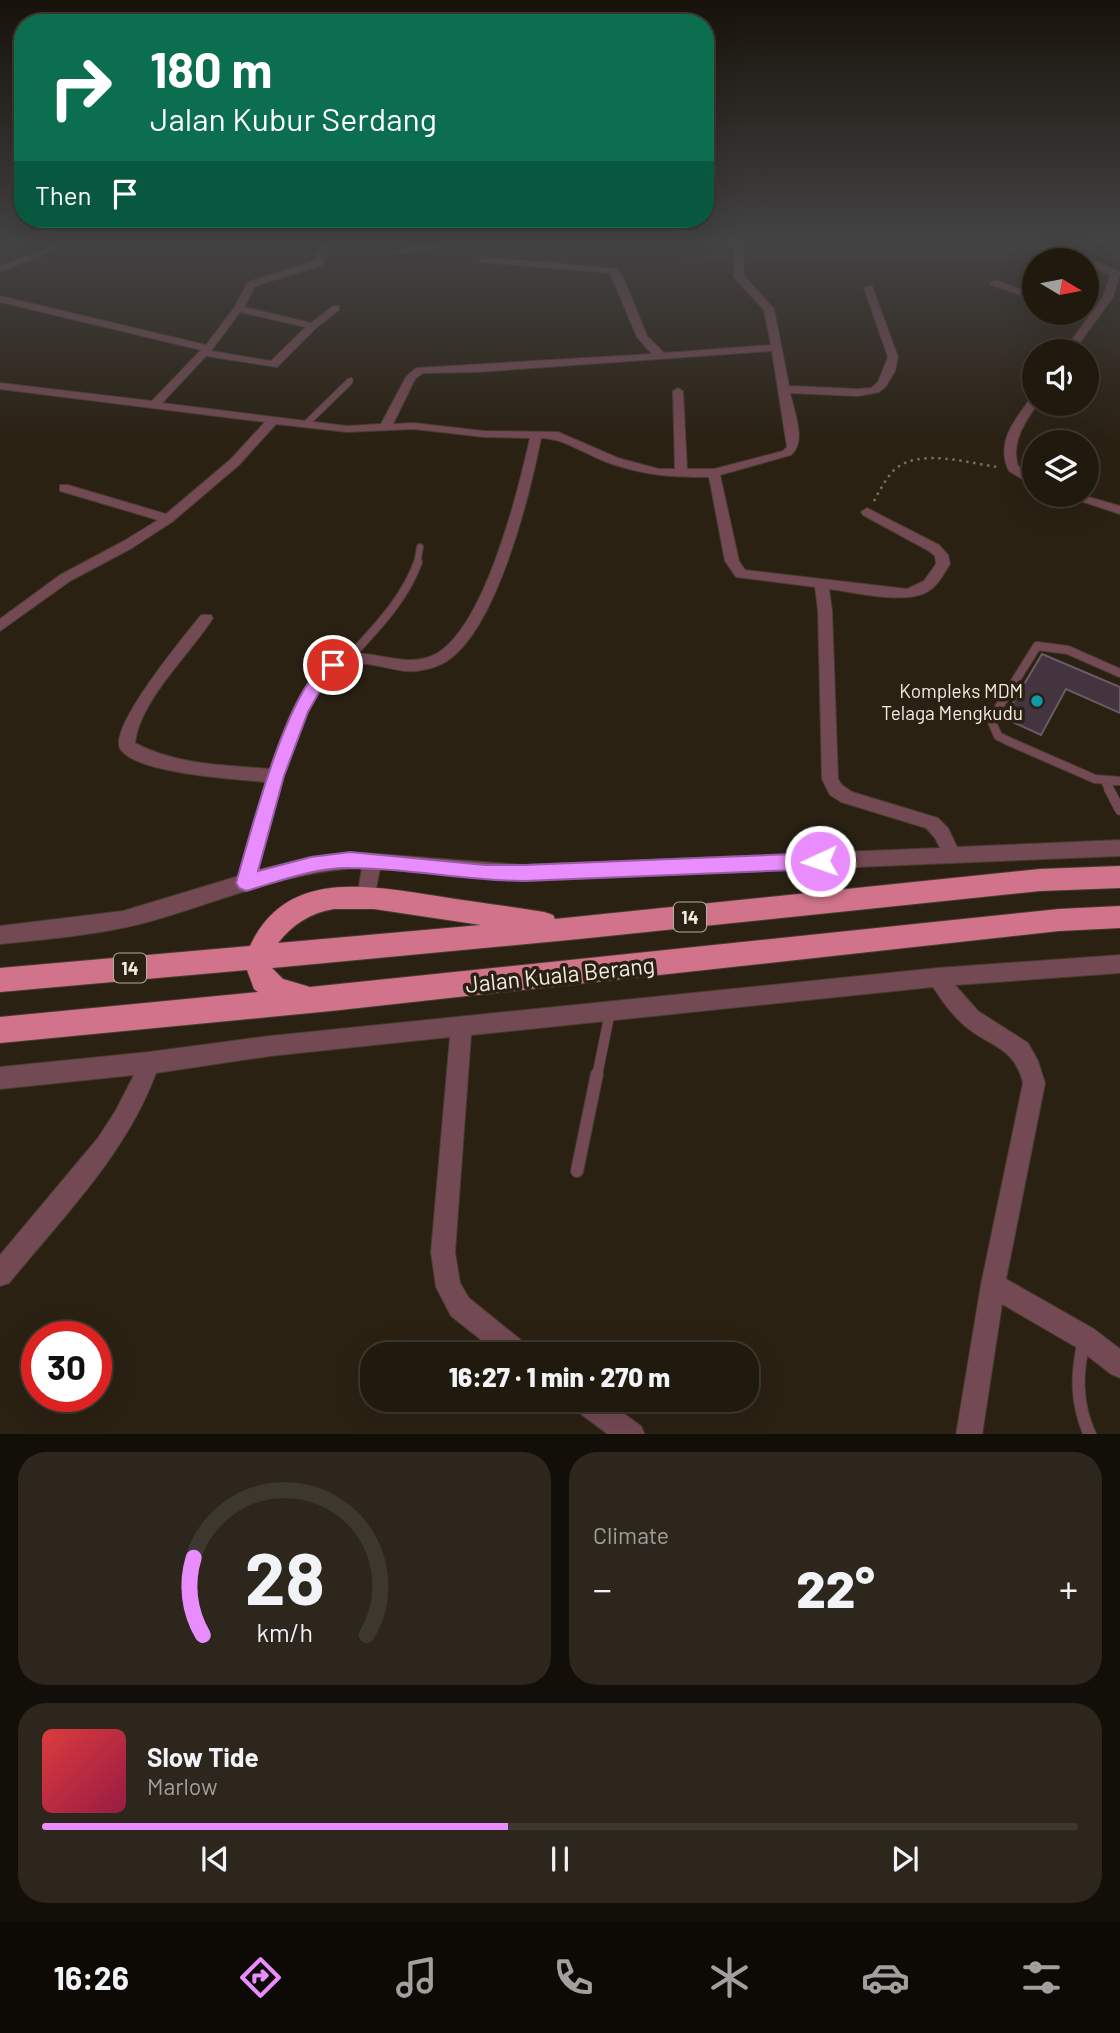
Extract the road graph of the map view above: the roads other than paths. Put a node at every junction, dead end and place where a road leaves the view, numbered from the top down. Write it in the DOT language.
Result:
graph roads {
  1 [pos="31,307"];
  2 [pos="630,307"];
  3 [pos="767,307"];
  4 [pos="876,307"];
  5 [pos="336,308"];
  6 [pos="238,309"];
  7 [pos="313,326"];
  8 [pos="778,348"];
  9 [pos="206,351"];
  10 [pos="662,356"];
  11 [pos="351,380"];
  12 [pos="0,386"];
  13 [pos="785,389"];
  14 [pos="678,391"];
  15 [pos="156,403"];
  16 [pos="1024,416"];
  17 [pos="273,420"];
  18 [pos="306,424"];
  19 [pos="385,428"];
  20 [pos="536,435"];
  21 [pos="714,473"];
  22 [pos="681,474"];
  23 [pos="1022,474"];
  24 [pos="64,488"];
  25 [pos="1099,504"];
  26 [pos="1120,510"];
  27 [pos="867,512"];
  28 [pos="167,519"];
  29 [pos="420,547"];
  30 [pos="821,584"];
  31 [pos="206,618"];
  32 [pos="0,626"];
  33 [pos="348,659"];
  34 [pos="1120,673"];
  35 [pos="276,776"];
  36 [pos="1105,781"];
  37 [pos="1120,781"];
  38 [pos="1120,810"];
  39 [pos="1120,848"];
  40 [pos="1026,851"];
  41 [pos="952,855"];
  42 [pos="372,862"];
  43 [pos="1120,877"];
  44 [pos="1040,880"];
  45 [pos="246,883"];
  46 [pos="366,897"];
  47 [pos="1120,917"];
  48 [pos="579,928"];
  49 [pos="0,935"];
  50 [pos="260,957"];
  51 [pos="1120,964"];
  52 [pos="938,977"];
  53 [pos="0,980"];
  54 [pos="331,998"];
  55 [pos="610,1012"];
  56 [pos="460,1028"];
  57 [pos="0,1030"];
  58 [pos="149,1063"];
  59 [pos="0,1078"];
  60 [pos="577,1171"];
  61 [pos="0,1274"];
  62 [pos="993,1285"];
  63 [pos="1085,1338"];
  64 [pos="503,1342"];
  65 [pos="1120,1365"];
  66 [pos="600,1412"];
  67 [pos="632,1434"];
  68 [pos="969,1434"];
  69 [pos="1090,1434"];
  1 -- 9 [label="street"];
  2 -- 10 [label="street"];
  3 -- 8 [label="street"];
  4 -- 13 [label="street"];
  5 -- 7 [label="street"];
  6 -- 7 [label="street"];
  6 -- 9 [label="street"];
  7 -- 9 [label="street"];
  8 -- 10 [label="street"];
  8 -- 13 [label="street"];
  9 -- 15 [label="street"];
  10 -- 19 [label="street"];
  11 -- 18 [label="lane"];
  12 -- 15 [label="street"];
  13 -- 21 [label="street"];
  14 -- 22 [label="street"];
  15 -- 17 [label="street"];
  16 -- 23 [label="street"];
  17 -- 18 [label="street"];
  17 -- 28 [label="street"];
  18 -- 19 [label="street"];
  19 -- 20 [label="street"];
  20 -- 22 [label="street"];
  20 -- 33 [label="street"];
  21 -- 22 [label="street"];
  21 -- 30 [label="street"];
  24 -- 28 [label="street"];
  25 -- 26 [label="street"];
  27 -- 30 [label="street"];
  28 -- 32 [label="street"];
  29 -- 33 [label="lane"];
  30 -- 41 [label="street"];
  31 -- 35 [label="street"];
  33 -- 35 [label="street"];
  34 -- 36 [label="lane"];
  35 -- 45 [label="street"];
  36 -- 37 [label="lane"];
  36 -- 38 [label="lane"];
  39 -- 40 [label="street"];
  40 -- 41 [label="street"];
  40 -- 44 [label="street"];
  41 -- 42 [label="street"];
  42 -- 45 [label="street"];
  42 -- 46 [label="street"];
  43 -- 44 [label="highway, 14"];
  44 -- 48 [label="highway, 14"];
  45 -- 49 [label="street"];
  46 -- 48 [label="highway"];
  46 -- 50 [label="highway"];
  47 -- 54 [label="highway, Jalan Kuala Berang / 14"];
  48 -- 50 [label="highway, 14"];
  50 -- 53 [label="highway, 14"];
  50 -- 54 [label="highway"];
  51 -- 52 [label="street"];
  52 -- 55 [label="street"];
  52 -- 62 [label="street"];
  54 -- 57 [label="highway, Jalan Kuala Berang / 14"];
  55 -- 56 [label="street"];
  55 -- 60 [label="lane"];
  56 -- 58 [label="street"];
  56 -- 64 [label="street"];
  58 -- 59 [label="street"];
  58 -- 61 [label="street"];
  62 -- 63 [label="street"];
  62 -- 68 [label="street"];
  63 -- 65 [label="street"];
  63 -- 69 [label="lane"];
  66 -- 67 [label="street"];
}
